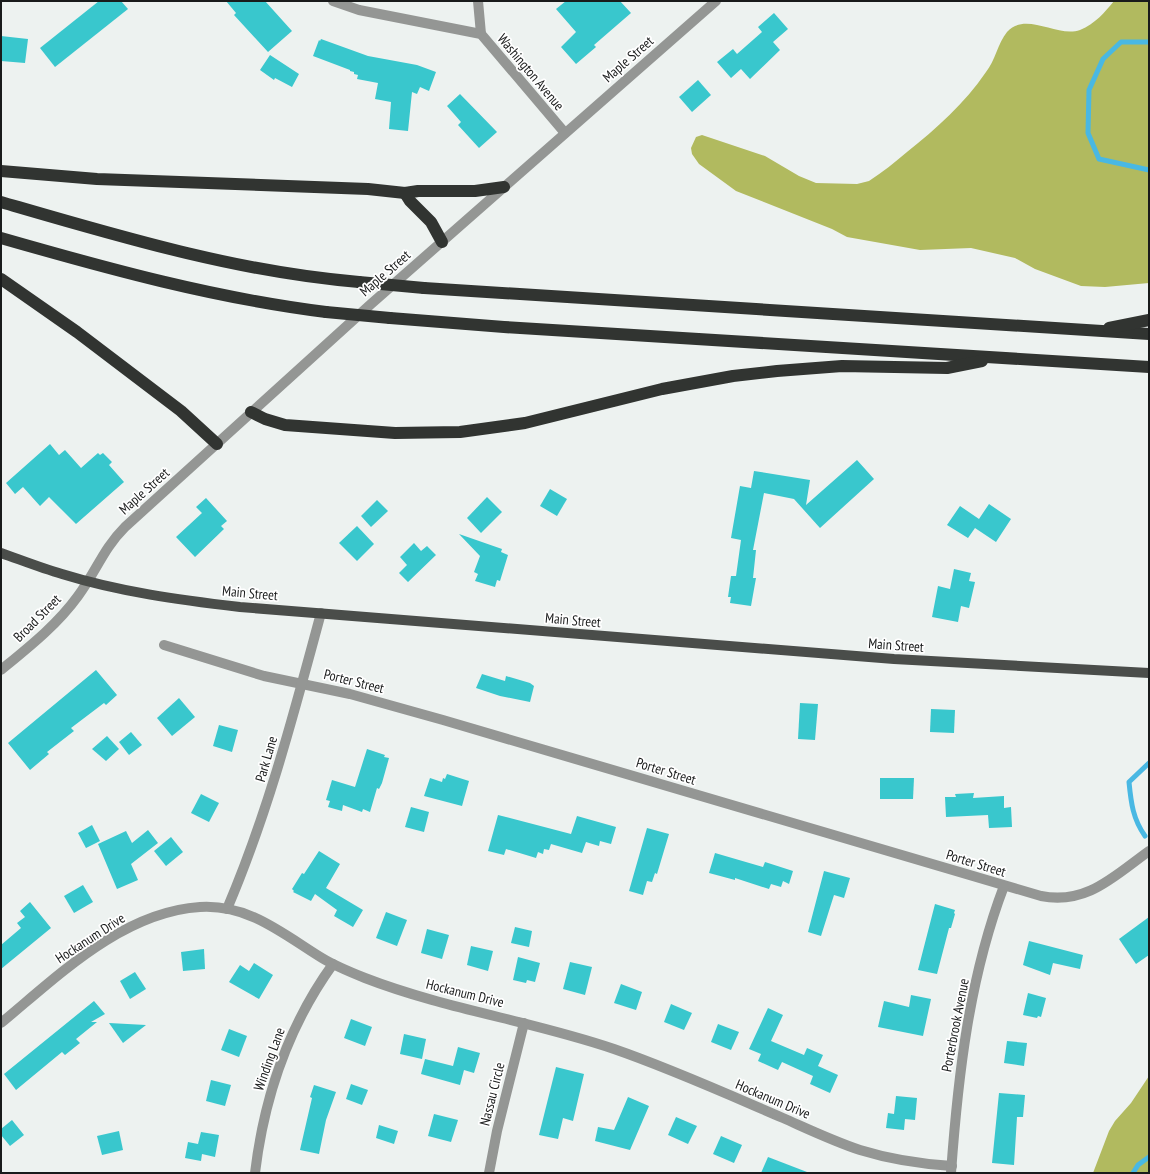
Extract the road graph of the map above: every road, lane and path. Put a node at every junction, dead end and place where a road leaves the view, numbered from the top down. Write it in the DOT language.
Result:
graph roads {
  1 [pos="333,1"];
  2 [pos="478,1"];
  3 [pos="716,1"];
  4 [pos="481,34"];
  5 [pos="565,134"];
  6 [pos="1,171"];
  7 [pos="504,187"];
  8 [pos="405,193"];
  9 [pos="1,202"];
  10 [pos="1,238"];
  11 [pos="442,242"];
  12 [pos="1,280"];
  13 [pos="1149,320"];
  14 [pos="1099,331"];
  15 [pos="1149,334"];
  16 [pos="999,358"];
  17 [pos="1149,367"];
  18 [pos="251,412"];
  19 [pos="217,444"];
  20 [pos="1,553"];
  21 [pos="88,581"];
  22 [pos="322,613"];
  23 [pos="164,645"];
  24 [pos="1,670"];
  25 [pos="1149,673"];
  26 [pos="302,684"];
  27 [pos="1149,851"];
  28 [pos="1004,886"];
  29 [pos="227,909"];
  30 [pos="333,964"];
  31 [pos="524,1022"];
  32 [pos="1,1023"];
  33 [pos="951,1170"];
  34 [pos="255,1173"];
  35 [pos="489,1173"];
  1 -- 4 [label="street, Washington Avenue"];
  2 -- 4 [label="street"];
  3 -- 5 [label="street, Maple Street"];
  4 -- 5 [label="street, Washington Avenue"];
  5 -- 7 [label="street, Maple Street"];
  6 -- 8 [label="highway"];
  7 -- 8 [label="highway"];
  7 -- 11 [label="street, Maple Street"];
  8 -- 11 [label="highway"];
  9 -- 14 [label="highway, bridge"];
  10 -- 16 [label="highway, bridge"];
  11 -- 18 [label="street, Maple Street"];
  12 -- 19 [label="highway"];
  13 -- 14 [label="highway"];
  14 -- 15 [label="highway"];
  16 -- 17 [label="highway"];
  16 -- 18 [label="highway"];
  18 -- 19 [label="street, Maple Street"];
  19 -- 21 [label="street, Maple Street"];
  20 -- 21 [label="main road, Main Street"];
  21 -- 22 [label="main road, Main Street"];
  21 -- 24 [label="street, Broad Street"];
  22 -- 25 [label="main road, Main Street"];
  22 -- 26 [label="street, Park Lane"];
  23 -- 26 [label="street, Porter Street"];
  26 -- 28 [label="street, Porter Street"];
  26 -- 29 [label="street, Park Lane"];
  27 -- 28 [label="street, Porter Street"];
  28 -- 33 [label="street, Porterbrook Avenue"];
  29 -- 30 [label="street, Hockanum Drive"];
  29 -- 32 [label="street, Hockanum Drive"];
  30 -- 31 [label="street, Hockanum Drive"];
  30 -- 34 [label="street, Winding Lane"];
  31 -- 33 [label="street, Hockanum Drive"];
  31 -- 35 [label="street, Nassau Circle"];
}
